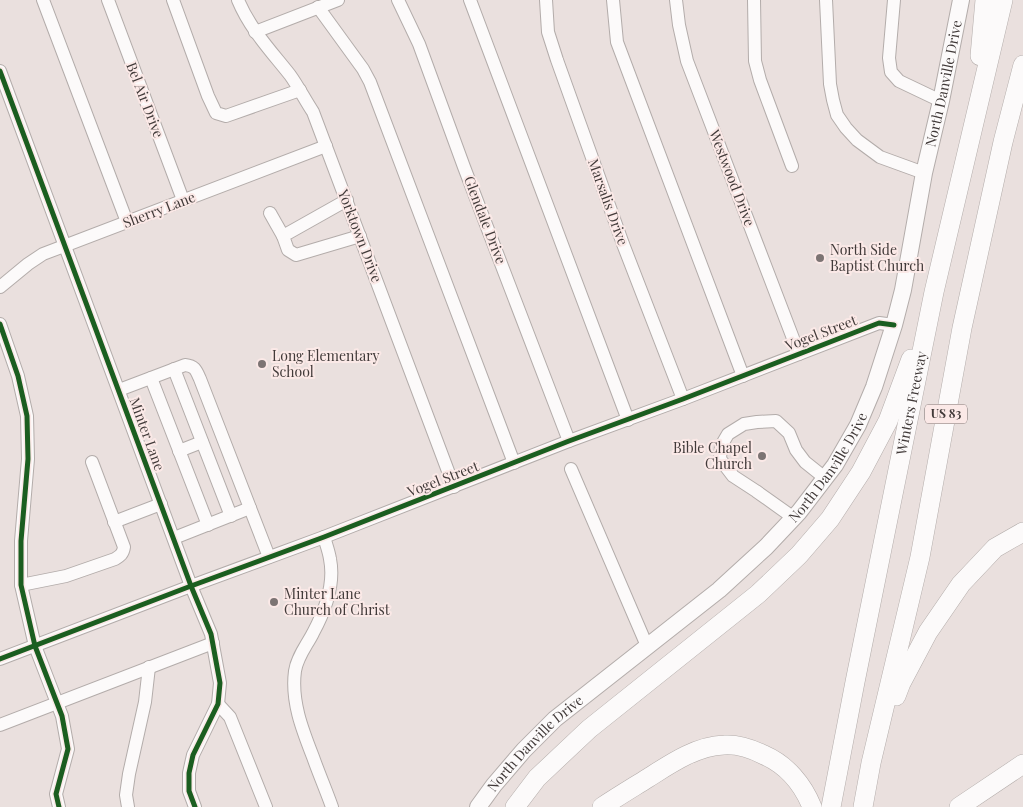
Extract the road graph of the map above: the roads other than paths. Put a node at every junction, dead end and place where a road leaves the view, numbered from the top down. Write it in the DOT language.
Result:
graph roads {
  1 [pos="43,0"];
  2 [pos="108,0"];
  3 [pos="173,0"];
  4 [pos="238,0"];
  5 [pos="338,0"];
  6 [pos="398,0"];
  7 [pos="470,0"];
  8 [pos="546,0"];
  9 [pos="613,0"];
  10 [pos="676,0"];
  11 [pos="754,0"];
  12 [pos="826,0"];
  13 [pos="894,0"];
  14 [pos="961,0"];
  15 [pos="985,0"];
  16 [pos="1003,0"];
  17 [pos="318,7"];
  18 [pos="256,32"];
  19 [pos="1023,65"];
  20 [pos="0,71"];
  21 [pos="300,90"];
  22 [pos="941,101"];
  23 [pos="972,133"];
  24 [pos="326,146"];
  25 [pos="792,166"];
  26 [pos="924,173"];
  27 [pos="183,200"];
  28 [pos="347,200"];
  29 [pos="270,213"];
  30 [pos="127,222"];
  31 [pos="283,236"];
  32 [pos="360,236"];
  33 [pos="65,246"];
  34 [pos="0,287"];
  35 [pos="934,292"];
  36 [pos="0,324"];
  37 [pos="894,325"];
  38 [pos="799,354"];
  39 [pos="174,369"];
  40 [pos="743,376"];
  41 [pos="151,378"];
  42 [pos="119,390"];
  43 [pos="683,399"];
  44 [pos="628,420"];
  45 [pos="569,441"];
  46 [pos="202,442"];
  47 [pos="179,451"];
  48 [pos="92,462"];
  49 [pos="514,463"];
  50 [pos="571,469"];
  51 [pos="825,478"];
  52 [pos="454,487"];
  53 [pos="161,504"];
  54 [pos="250,508"];
  55 [pos="231,516"];
  56 [pos="794,518"];
  57 [pos="114,522"];
  58 [pos="208,525"];
  59 [pos="1023,532"];
  60 [pos="324,537"];
  61 [pos="174,538"];
  62 [pos="269,557"];
  63 [pos="21,585"];
  64 [pos="192,586"];
  65 [pos="213,643"];
  66 [pos="35,646"];
  67 [pos="647,646"];
  68 [pos="0,659"];
  69 [pos="149,667"];
  70 [pos="56,703"];
  71 [pos="218,704"];
  72 [pos="0,724"];
  73 [pos="872,763"];
  74 [pos="1022,765"];
  75 [pos="58,807"];
  76 [pos="128,807"];
  77 [pos="195,807"];
  78 [pos="266,807"];
  79 [pos="332,807"];
  80 [pos="478,807"];
  81 [pos="515,807"];
  82 [pos="602,807"];
  83 [pos="812,807"];
  84 [pos="831,807"];
  85 [pos="863,807"];
  86 [pos="959,807"];
  1 -- 30 [label="street"];
  2 -- 27 [label="street, Bel Air Drive"];
  3 -- 21 [label="street"];
  4 -- 18 [label="street, Yorktown Drive"];
  5 -- 17 [label="street"];
  6 -- 45 [label="street, Glendale Drive"];
  7 -- 44 [label="street"];
  8 -- 43 [label="street, Marsalis Drive"];
  9 -- 40 [label="street"];
  10 -- 38 [label="street, Westwood Drive"];
  11 -- 25 [label="street"];
  12 -- 26 [label="street"];
  13 -- 22 [label="street"];
  14 -- 22 [label="main road, North Danville Drive"];
  15 -- 23 [label="highway"];
  16 -- 23 [label="highway, Winters Freeway / US 83"];
  17 -- 18 [label="street"];
  17 -- 49 [label="street"];
  18 -- 21 [label="street, Yorktown Drive"];
  19 -- 73 [label="highway, US 83"];
  20 -- 33 [label="street, Minter Lane"];
  21 -- 24 [label="street, Yorktown Drive"];
  22 -- 26 [label="main road, North Danville Drive"];
  23 -- 35 [label="highway, Winters Freeway / US 83"];
  24 -- 27 [label="street, Sherry Lane"];
  24 -- 28 [label="street, Yorktown Drive"];
  26 -- 37 [label="main road, North Danville Drive"];
  27 -- 30 [label="street, Sherry Lane"];
  28 -- 31 [label="street"];
  28 -- 32 [label="street, Yorktown Drive"];
  29 -- 31 [label="street"];
  30 -- 33 [label="street, Sherry Lane"];
  31 -- 32 [label="street"];
  32 -- 52 [label="street, Yorktown Drive"];
  33 -- 34 [label="street, Sherry Lane"];
  33 -- 42 [label="street, Minter Lane"];
  35 -- 81 [label="highway"];
  35 -- 84 [label="highway, Winters Freeway / US 83"];
  36 -- 63 [label="street"];
  37 -- 38 [label="street, Vogel Street"];
  37 -- 51 [label="main road, North Danville Drive"];
  38 -- 40 [label="street, Vogel Street"];
  39 -- 41 [label="street"];
  39 -- 46 [label="street"];
  39 -- 54 [label="street"];
  40 -- 43 [label="street, Vogel Street"];
  41 -- 42 [label="street"];
  41 -- 47 [label="street"];
  42 -- 53 [label="street, Minter Lane"];
  43 -- 44 [label="street, Vogel Street"];
  44 -- 45 [label="street, Vogel Street"];
  45 -- 49 [label="street, Vogel Street"];
  46 -- 47 [label="street"];
  46 -- 55 [label="street"];
  47 -- 58 [label="street"];
  48 -- 57 [label="street"];
  49 -- 52 [label="street, Vogel Street"];
  50 -- 67 [label="street"];
  51 -- 56 [label="main road, North Danville Drive"];
  51 -- 56 [label="street"];
  52 -- 60 [label="street, Vogel Street"];
  53 -- 57 [label="street"];
  53 -- 61 [label="street, Minter Lane"];
  54 -- 55 [label="street"];
  54 -- 62 [label="street"];
  55 -- 58 [label="street"];
  56 -- 67 [label="main road, North Danville Drive"];
  57 -- 63 [label="street"];
  58 -- 61 [label="street"];
  59 -- 73 [label="highway"];
  60 -- 62 [label="street, Vogel Street"];
  60 -- 79 [label="street"];
  61 -- 64 [label="street, Minter Lane"];
  62 -- 64 [label="street, Vogel Street"];
  63 -- 66 [label="street"];
  64 -- 65 [label="street, Minter Lane"];
  64 -- 66 [label="street, Vogel Street"];
  65 -- 69 [label="street"];
  65 -- 71 [label="street, Minter Lane"];
  66 -- 68 [label="street, Vogel Street"];
  66 -- 70 [label="street"];
  67 -- 80 [label="main road, North Danville Drive"];
  69 -- 70 [label="street"];
  69 -- 76 [label="street"];
  70 -- 72 [label="street"];
  70 -- 75 [label="street"];
  71 -- 77 [label="street, Minter Lane"];
  71 -- 78 [label="street"];
  73 -- 85 [label="highway, US 83"];
  74 -- 86 [label="highway"];
  82 -- 83 [label="highway"];
}
